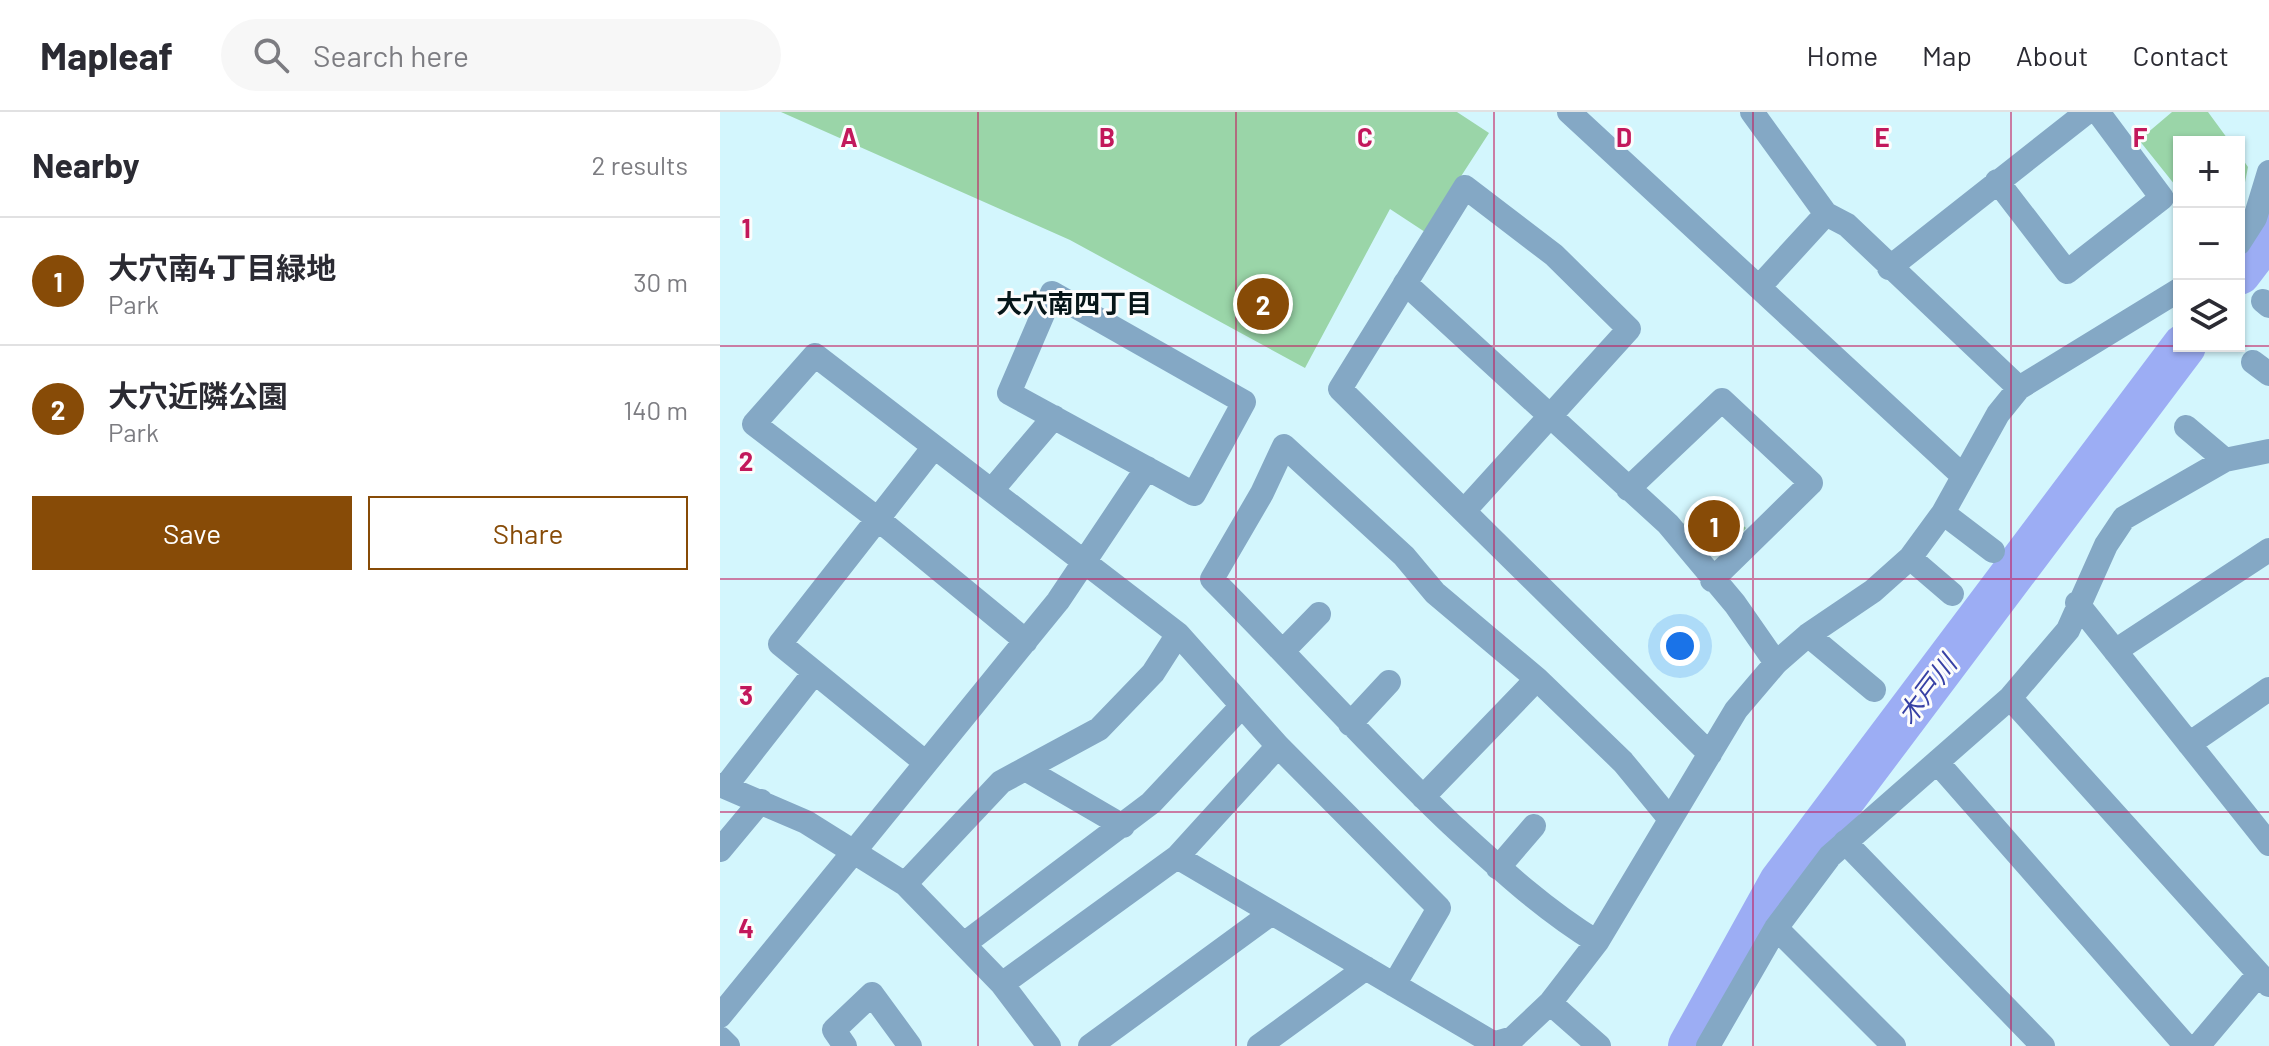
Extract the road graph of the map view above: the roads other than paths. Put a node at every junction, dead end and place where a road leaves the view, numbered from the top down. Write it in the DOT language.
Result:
graph roads {
  1 [pos="1752,112"];
  2 [pos="2087,112"];
  3 [pos="2098,112"];
  4 [pos="1572,113"];
  5 [pos="2269,172"];
  6 [pos="1997,181"];
  7 [pos="1826,214"];
  8 [pos="2245,234"];
  9 [pos="1889,268"];
  10 [pos="1405,283"];
  11 [pos="1760,286"];
  12 [pos="2173,294"];
  13 [pos="2019,388"];
  14 [pos="1551,415"];
  15 [pos="1054,417"];
  16 [pos="2186,427"];
  17 [pos="934,447"];
  18 [pos="2269,451"];
  19 [pos="2225,460"];
  20 [pos="1147,468"];
  21 [pos="1963,476"];
  22 [pos="1628,489"];
  23 [pos="992,490"];
  24 [pos="1464,511"];
  25 [pos="1943,513"];
  26 [pos="879,520"];
  27 [pos="2269,550"];
  28 [pos="1993,551"];
  29 [pos="1910,558"];
  30 [pos="1085,563"];
  31 [pos="1712,580"];
  32 [pos="1952,594"];
  33 [pos="2077,603"];
  34 [pos="1319,614"];
  35 [pos="1178,634"];
  36 [pos="1808,635"];
  37 [pos="1026,641"];
  38 [pos="1283,651"];
  39 [pos="2115,651"];
  40 [pos="1776,663"];
  41 [pos="814,673"];
  42 [pos="1537,679"];
  43 [pos="1389,682"];
  44 [pos="2269,689"];
  45 [pos="1874,690"];
  46 [pos="2010,698"];
  47 [pos="1241,707"];
  48 [pos="1350,724"];
  49 [pos="2189,744"];
  50 [pos="1278,746"];
  51 [pos="1710,754"];
  52 [pos="1937,762"];
  53 [pos="926,763"];
  54 [pos="1025,769"];
  55 [pos="722,786"];
  56 [pos="1423,797"];
  57 [pos="761,801"];
  58 [pos="1669,818"];
  59 [pos="2261,818"];
  60 [pos="1123,826"];
  61 [pos="1534,826"];
  62 [pos="1845,842"];
  63 [pos="2269,844"];
  64 [pos="720,850"];
  65 [pos="857,851"];
  66 [pos="1177,857"];
  67 [pos="1498,868"];
  68 [pos="905,884"];
  69 [pos="1272,913"];
  70 [pos="1776,928"];
  71 [pos="1597,942"];
  72 [pos="964,944"];
  73 [pos="1366,968"];
  74 [pos="2263,980"];
  75 [pos="1002,984"];
  76 [pos="1394,985"];
  77 [pos="1550,1003"];
  78 [pos="720,1016"];
  79 [pos="720,1038"];
  80 [pos="1720,1041"];
  81 [pos="2035,1042"];
  82 [pos="1489,1044"];
  83 [pos="728,1046"];
  84 [pos="845,1046"];
  85 [pos="910,1046"];
  86 [pos="1049,1046"];
  87 [pos="1090,1046"];
  88 [pos="1259,1046"];
  89 [pos="1599,1046"];
  90 [pos="1894,1046"];
  91 [pos="2186,1046"];
  92 [pos="2198,1046"];
  1 -- 7 [label="street"];
  2 -- 6 [label="street"];
  3 -- 6 [label="street"];
  4 -- 11 [label="street"];
  5 -- 8 [label="street"];
  6 -- 9 [label="street"];
  7 -- 9 [label="street"];
  7 -- 11 [label="street"];
  9 -- 13 [label="street"];
  10 -- 14 [label="street"];
  10 -- 14 [label="street"];
  10 -- 24 [label="street"];
  11 -- 21 [label="street"];
  12 -- 13 [label="street"];
  13 -- 21 [label="street"];
  14 -- 22 [label="street"];
  14 -- 24 [label="street"];
  15 -- 20 [label="street"];
  15 -- 20 [label="street"];
  15 -- 23 [label="street"];
  16 -- 19 [label="street"];
  17 -- 23 [label="street"];
  17 -- 26 [label="street"];
  17 -- 26 [label="street"];
  18 -- 19 [label="street"];
  19 -- 33 [label="street"];
  20 -- 30 [label="street"];
  21 -- 25 [label="street"];
  22 -- 31 [label="street"];
  22 -- 31 [label="street"];
  23 -- 30 [label="street"];
  24 -- 51 [label="street"];
  25 -- 28 [label="street"];
  25 -- 29 [label="street"];
  26 -- 37 [label="street"];
  26 -- 41 [label="street"];
  27 -- 39 [label="street"];
  29 -- 32 [label="street"];
  29 -- 36 [label="street"];
  30 -- 35 [label="street"];
  30 -- 37 [label="street"];
  31 -- 40 [label="street"];
  33 -- 39 [label="street"];
  33 -- 46 [label="street"];
  34 -- 38 [label="street"];
  35 -- 47 [label="street"];
  35 -- 54 [label="street"];
  36 -- 40 [label="street"];
  36 -- 45 [label="street"];
  37 -- 53 [label="street"];
  38 -- 42 [label="street"];
  38 -- 48 [label="street"];
  39 -- 49 [label="street"];
  40 -- 51 [label="street"];
  41 -- 53 [label="street"];
  41 -- 55 [label="street"];
  42 -- 56 [label="street"];
  42 -- 58 [label="street"];
  43 -- 48 [label="street"];
  44 -- 49 [label="street"];
  46 -- 52 [label="street"];
  46 -- 74 [label="street"];
  47 -- 50 [label="street"];
  47 -- 60 [label="street"];
  48 -- 56 [label="street"];
  49 -- 59 [label="street"];
  50 -- 66 [label="street"];
  50 -- 76 [label="street"];
  51 -- 58 [label="street"];
  52 -- 62 [label="street"];
  52 -- 91 [label="street"];
  53 -- 65 [label="street"];
  54 -- 60 [label="street"];
  54 -- 68 [label="street"];
  55 -- 57 [label="street"];
  56 -- 67 [label="street"];
  57 -- 64 [label="street"];
  57 -- 65 [label="street"];
  58 -- 71 [label="street"];
  59 -- 63 [label="street"];
  60 -- 72 [label="street"];
  61 -- 67 [label="street"];
  62 -- 70 [label="street"];
  62 -- 81 [label="street"];
  65 -- 68 [label="street"];
  65 -- 78 [label="street"];
  66 -- 69 [label="street"];
  66 -- 75 [label="street"];
  67 -- 71 [label="street"];
  68 -- 72 [label="street"];
  69 -- 73 [label="street"];
  69 -- 87 [label="street"];
  70 -- 80 [label="street"];
  70 -- 90 [label="street"];
  71 -- 77 [label="street"];
  72 -- 75 [label="street"];
  73 -- 76 [label="street"];
  73 -- 88 [label="street"];
  74 -- 92 [label="street"];
  75 -- 86 [label="street"];
  76 -- 82 [label="street"];
  77 -- 82 [label="street"];
  77 -- 89 [label="street"];
  79 -- 83 [label="street"];
  84 -- 85 [label="street"];
}
